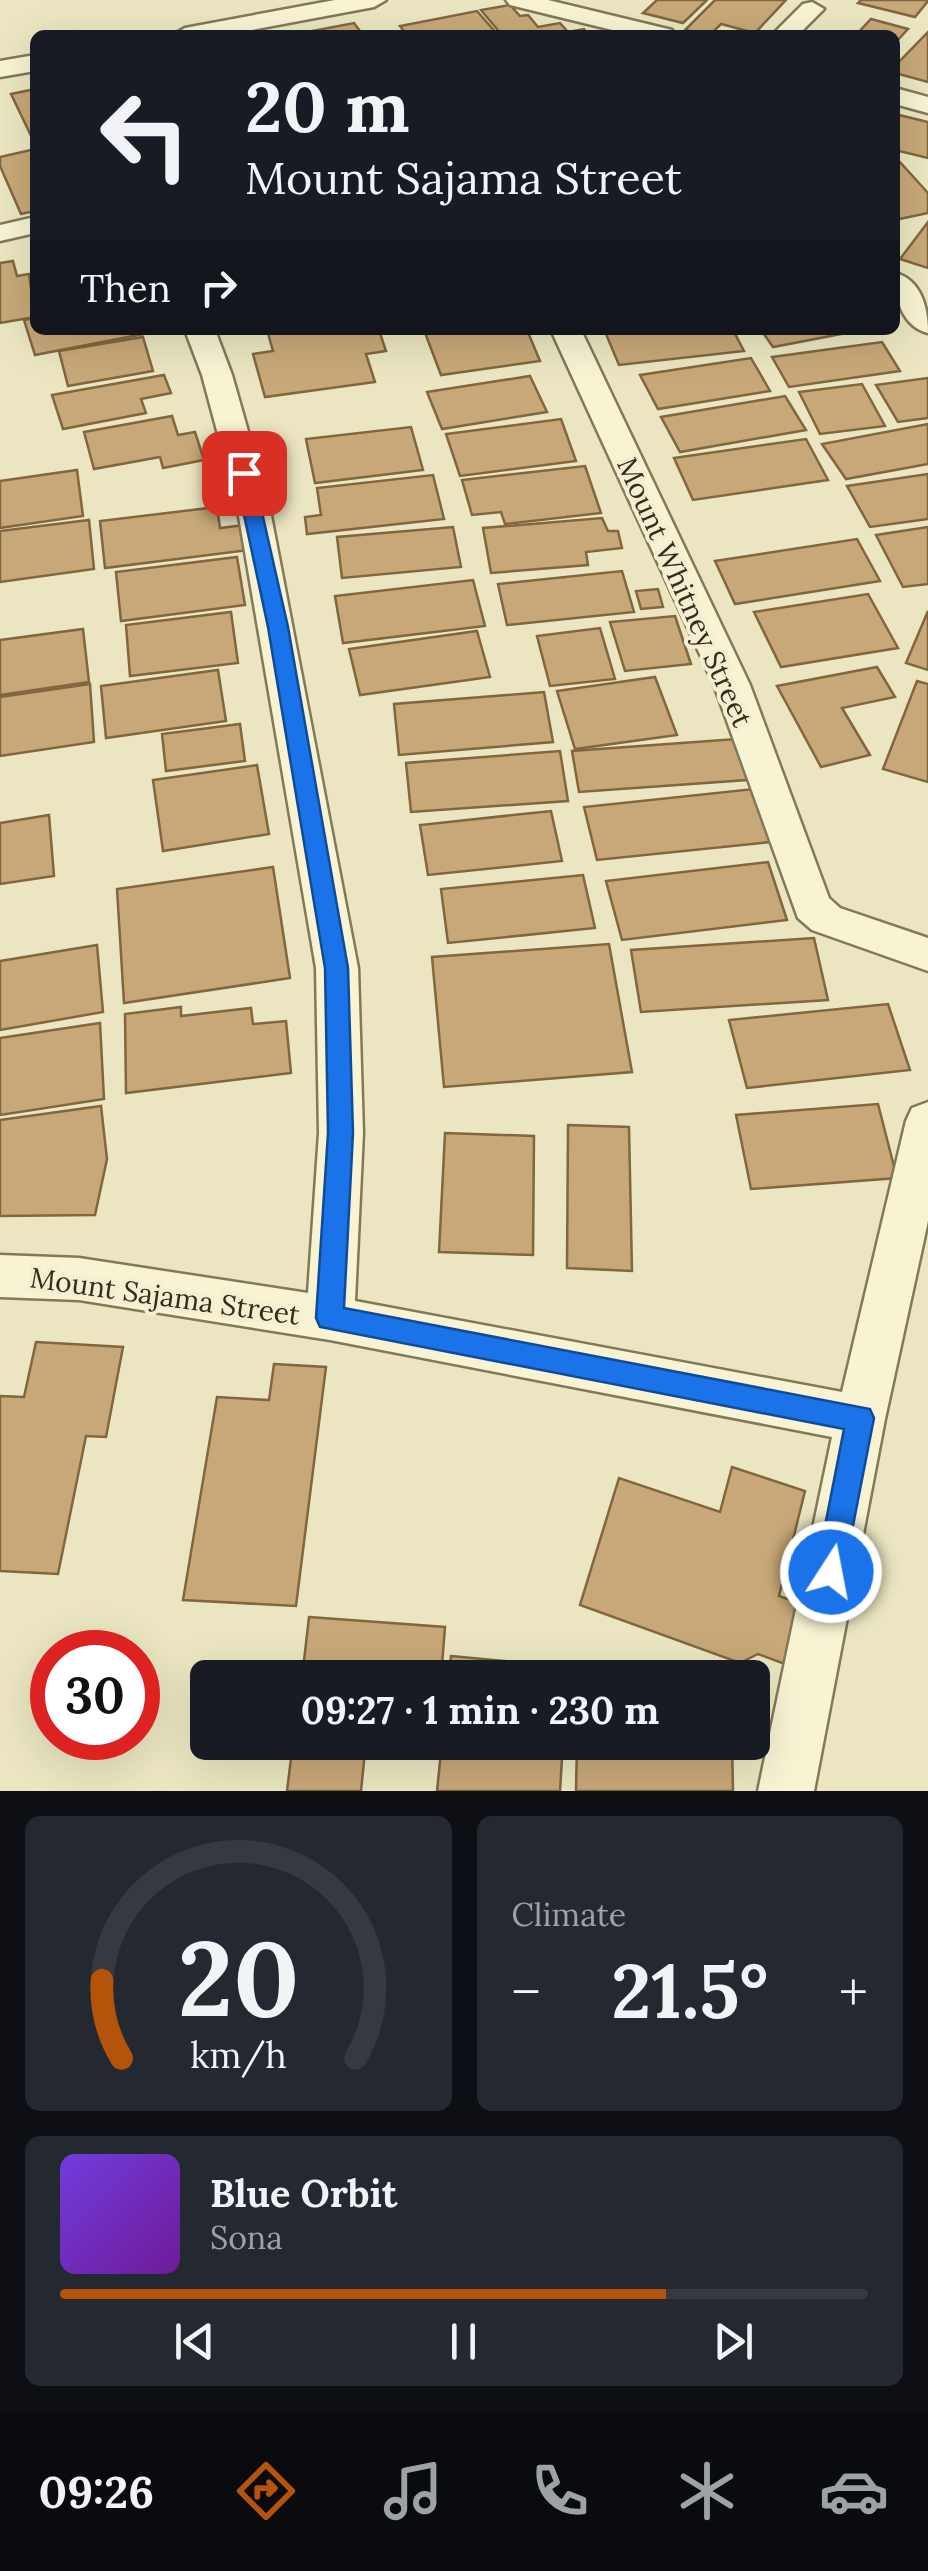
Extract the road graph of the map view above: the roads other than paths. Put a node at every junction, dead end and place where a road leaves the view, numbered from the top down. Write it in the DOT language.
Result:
graph roads {
  1 [pos="374,0"];
  2 [pos="518,0"];
  3 [pos="812,9"];
  4 [pos="211,30"];
  5 [pos="642,30"];
  6 [pos="789,30"];
  7 [pos="30,63"];
  8 [pos="0,69"];
  9 [pos="900,97"];
  10 [pos="928,105"];
  11 [pos="30,226"];
  12 [pos="0,233"];
  13 [pos="900,288"];
  14 [pos="928,324"];
  15 [pos="202,335"];
  16 [pos="568,335"];
  17 [pos="928,955"];
  18 [pos="928,1120"];
  19 [pos="0,1276"];
  20 [pos="330,1318"];
  21 [pos="860,1418"];
  22 [pos="786,1791"];
  1 -- 4 [label="street"];
  2 -- 5 [label="street"];
  3 -- 6 [label="street"];
  7 -- 8 [label="street"];
  9 -- 10 [label="street"];
  11 -- 12 [label="street"];
  13 -- 14 [label="street"];
  15 -- 20 [label="street"];
  16 -- 17 [label="street, Mount Whitney Street"];
  18 -- 21 [label="street"];
  19 -- 20 [label="street, Mount Sajama Street"];
  20 -- 21 [label="street, Mount Sajama Street"];
  21 -- 22 [label="street"];
}
